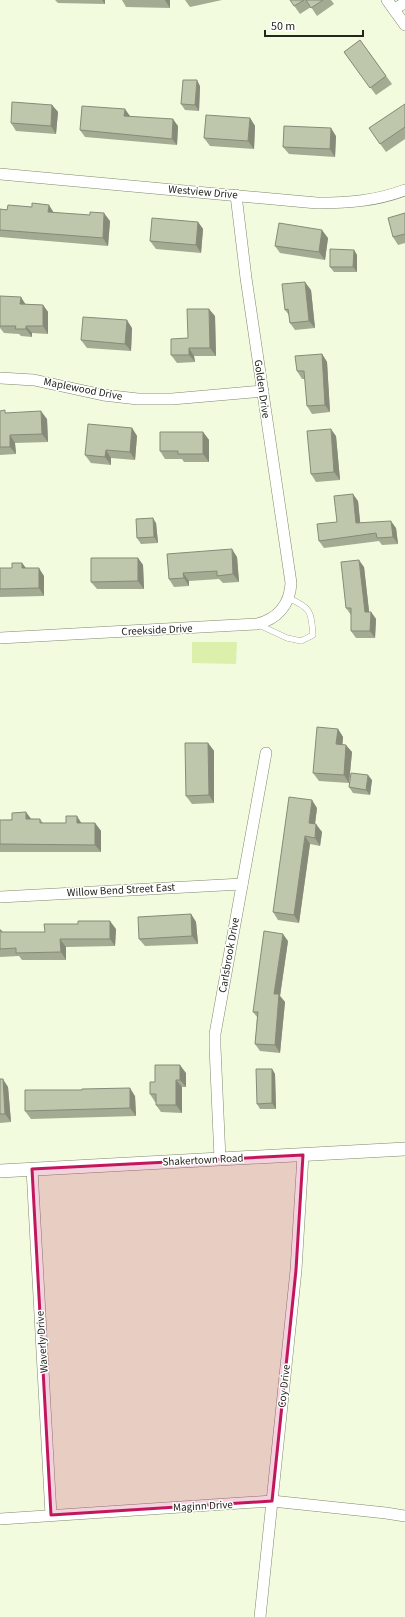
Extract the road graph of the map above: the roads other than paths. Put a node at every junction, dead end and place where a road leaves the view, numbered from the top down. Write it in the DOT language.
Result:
graph roads {
  1 [pos="387,0"];
  2 [pos="405,3"];
  3 [pos="394,9"];
  4 [pos="405,25"];
  5 [pos="0,174"];
  6 [pos="405,190"];
  7 [pos="236,195"];
  8 [pos="0,378"];
  9 [pos="263,391"];
  10 [pos="291,583"];
  11 [pos="289,598"];
  12 [pos="257,624"];
  13 [pos="0,638"];
  14 [pos="266,753"];
  15 [pos="242,884"];
  16 [pos="0,897"];
  17 [pos="405,1149"];
  18 [pos="303,1155"];
  19 [pos="220,1159"];
  20 [pos="32,1169"];
  21 [pos="0,1171"];
  22 [pos="272,1501"];
  23 [pos="51,1515"];
  24 [pos="405,1516"];
  25 [pos="0,1519"];
  26 [pos="260,1617"];
  1 -- 3 [label="street"];
  2 -- 3 [label="street"];
  3 -- 4 [label="street"];
  5 -- 7 [label="street, Westview Drive"];
  6 -- 7 [label="street, Westview Drive"];
  7 -- 9 [label="street, Golden Drive"];
  8 -- 9 [label="street, Maplewood Drive"];
  9 -- 10 [label="street, Golden Drive"];
  10 -- 11 [label="street, Creekside Drive"];
  11 -- 12 [label="street, Creekside Drive"];
  11 -- 12 [label="lane"];
  12 -- 13 [label="street, Creekside Drive"];
  14 -- 15 [label="street, Carlsbrook Drive"];
  15 -- 16 [label="street, Willow Bend Street East"];
  15 -- 19 [label="street, Carlsbrook Drive"];
  17 -- 18 [label="street, Shakertown Road"];
  18 -- 19 [label="street, Shakertown Road"];
  18 -- 22 [label="street, Coy Drive"];
  19 -- 20 [label="street, Shakertown Road"];
  20 -- 21 [label="street, Shakertown Road"];
  20 -- 23 [label="street, Waverly Drive"];
  22 -- 23 [label="street, Maginn Drive"];
  22 -- 24 [label="street, Maginn Drive"];
  22 -- 26 [label="street, Coy Drive"];
  23 -- 25 [label="street, Maginn Drive"];
}
